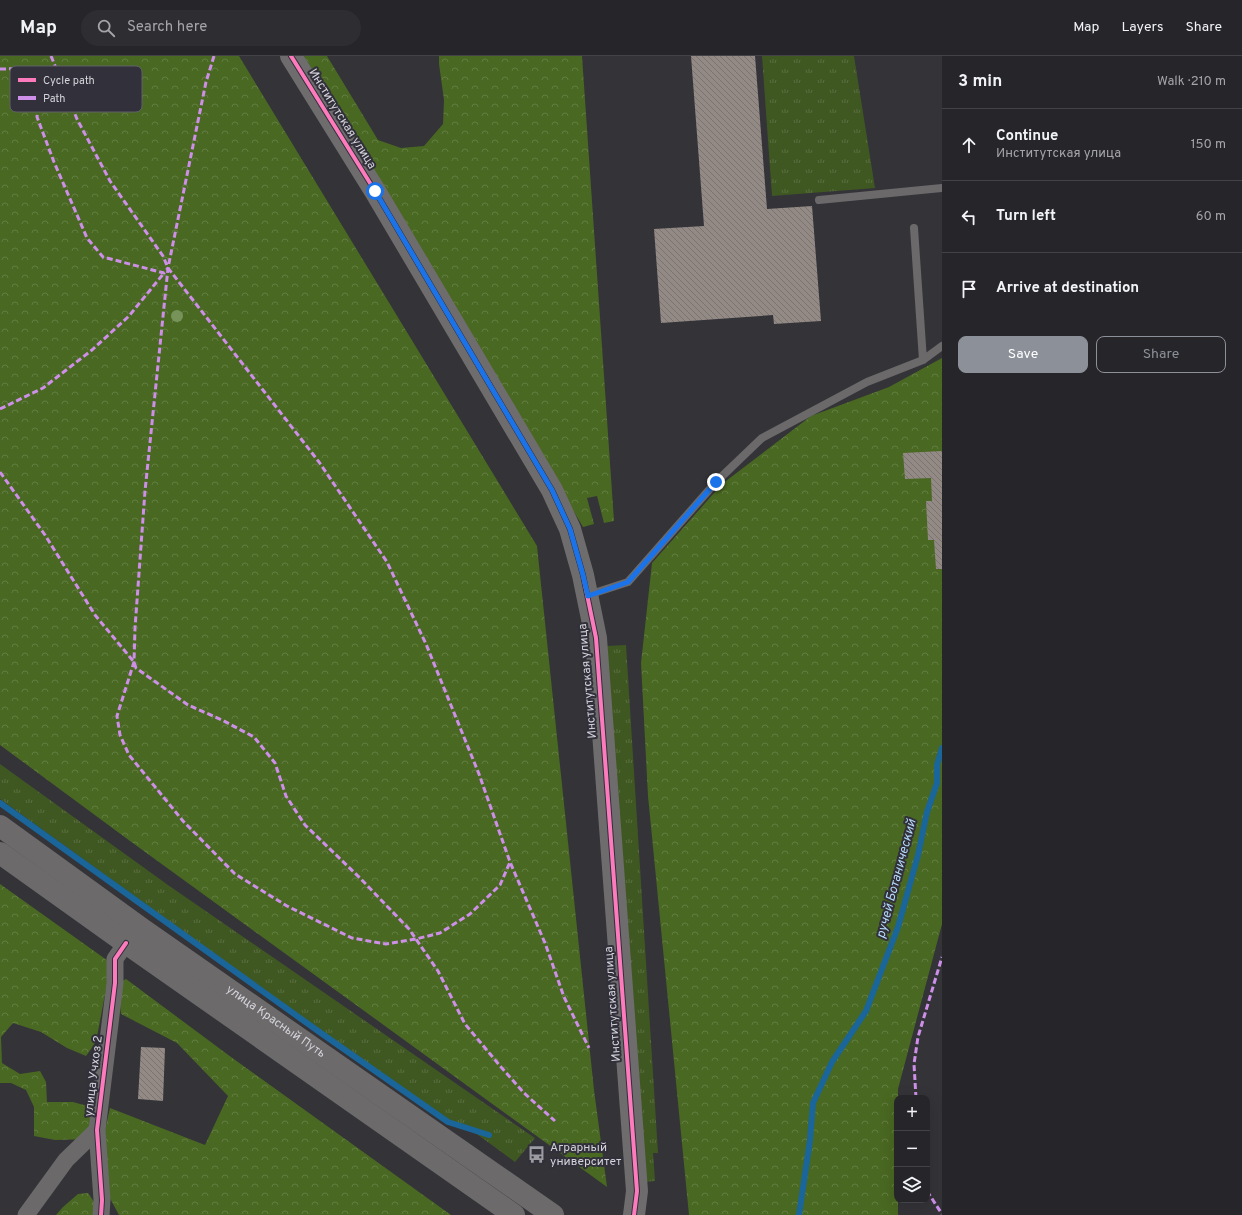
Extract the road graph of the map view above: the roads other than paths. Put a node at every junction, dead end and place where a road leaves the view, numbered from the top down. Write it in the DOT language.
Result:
graph roads {
  1 [pos="291,56"];
  2 [pos="942,188"];
  3 [pos="819,200"];
  4 [pos="914,228"];
  5 [pos="942,346"];
  6 [pos="923,360"];
  7 [pos="588,596"];
  8 [pos="0,826"];
  9 [pos="0,853"];
  10 [pos="126,944"];
  11 [pos="97,1130"];
  12 [pos="26,1215"];
  13 [pos="101,1215"];
  14 [pos="514,1215"];
  15 [pos="553,1215"];
  16 [pos="634,1215"];
  1 -- 7 [label="street, Институтская улица"];
  2 -- 3 [label="lane"];
  4 -- 6 [label="lane"];
  5 -- 6 [label="lane"];
  6 -- 7 [label="lane"];
  7 -- 16 [label="street, Институтская улица"];
  8 -- 15 [label="main road, улица Красный Путь"];
  9 -- 10 [label="main road, улица Красный Путь"];
  10 -- 11 [label="street, улица Учхоз 2"];
  10 -- 14 [label="main road, улица Красный Путь"];
  11 -- 12 [label="street"];
  11 -- 13 [label="street, улица Учхоз 2"];
}
